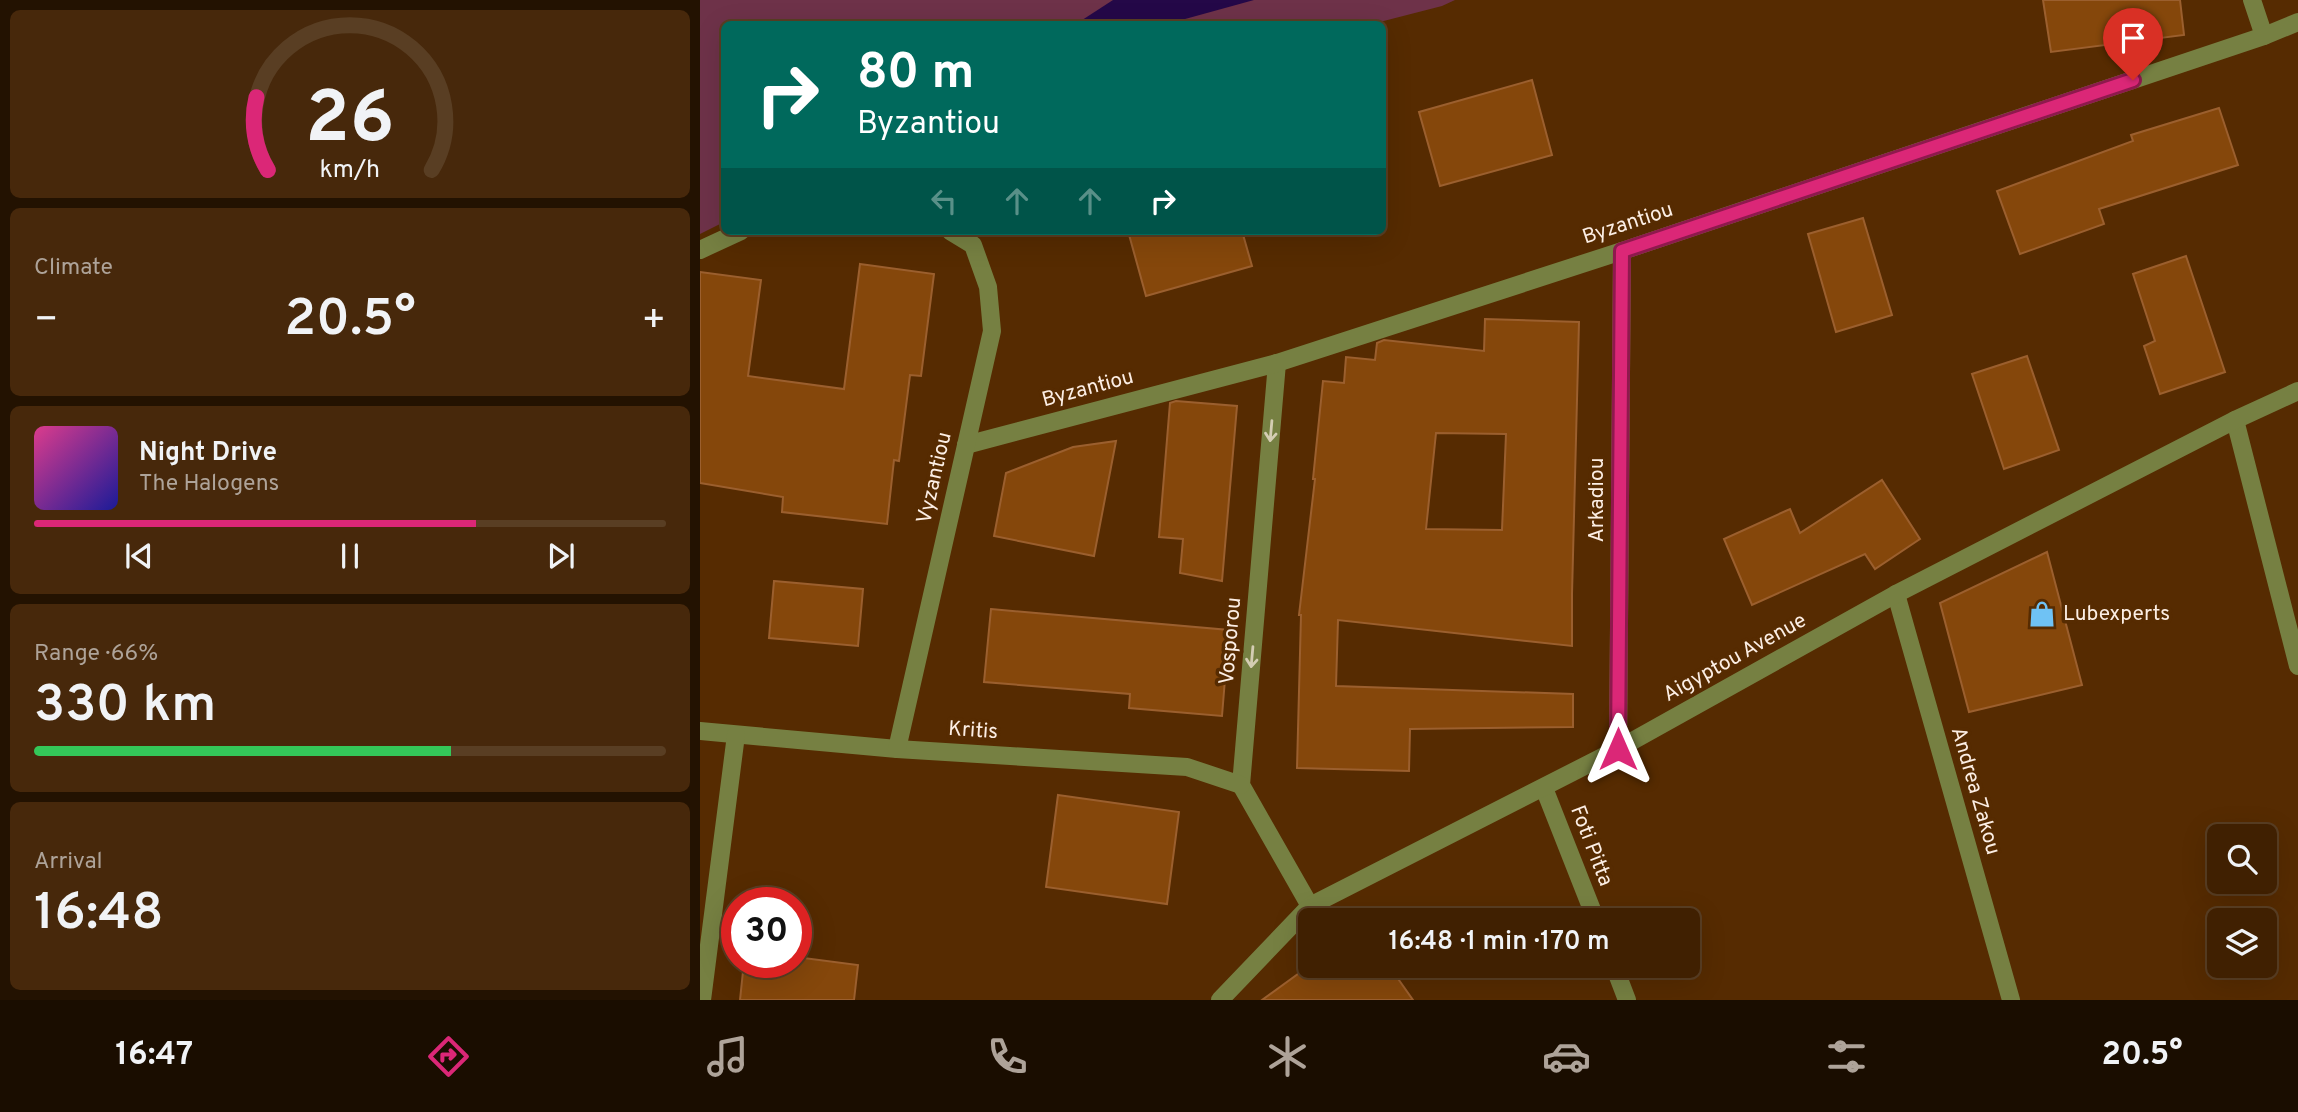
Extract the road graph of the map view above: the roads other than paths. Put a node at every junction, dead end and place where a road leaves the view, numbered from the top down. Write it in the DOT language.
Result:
graph roads {
  1 [pos="2252,0"];
  2 [pos="2298,22"];
  3 [pos="2264,36"];
  4 [pos="732,235"];
  5 [pos="957,235"];
  6 [pos="700,250"];
  7 [pos="1622,251"];
  8 [pos="1277,363"];
  9 [pos="2298,391"];
  10 [pos="2235,420"];
  11 [pos="966,445"];
  12 [pos="1896,594"];
  13 [pos="2298,666"];
  14 [pos="700,731"];
  15 [pos="736,735"];
  16 [pos="897,749"];
  17 [pos="1618,749"];
  18 [pos="1241,785"];
  19 [pos="1544,788"];
  20 [pos="1310,905"];
  21 [pos="1591,908"];
  22 [pos="1619,978"];
  23 [pos="702,1000"];
  24 [pos="1220,1000"];
  25 [pos="1627,1000"];
  26 [pos="2011,1000"];
  1 -- 3 [label="street"];
  2 -- 3 [label="street, Byzantiou"];
  3 -- 7 [label="street, Byzantiou"];
  4 -- 6 [label="street"];
  5 -- 11 [label="street, Vyzantiou"];
  7 -- 8 [label="street, Byzantiou"];
  7 -- 17 [label="street, Arkadiou"];
  8 -- 11 [label="street, Byzantiou"];
  8 -- 18 [label="street, Vosporou, one-way"];
  9 -- 10 [label="street, Aigyptou Avenue"];
  10 -- 12 [label="street, Aigyptou Avenue"];
  10 -- 13 [label="street"];
  11 -- 16 [label="street, Vyzantiou"];
  12 -- 17 [label="street, Aigyptou Avenue"];
  12 -- 26 [label="street, Andrea Zakou"];
  14 -- 15 [label="street, Kritis"];
  15 -- 16 [label="street, Kritis"];
  15 -- 23 [label="street"];
  16 -- 18 [label="street, Kritis"];
  17 -- 19 [label="street, Aigyptou Avenue"];
  18 -- 20 [label="street"];
  19 -- 20 [label="street, Aigyptou Avenue"];
  19 -- 21 [label="street, Foti Pitta"];
  20 -- 24 [label="street, Aigyptou Avenue"];
  22 -- 25 [label="street"];
}
